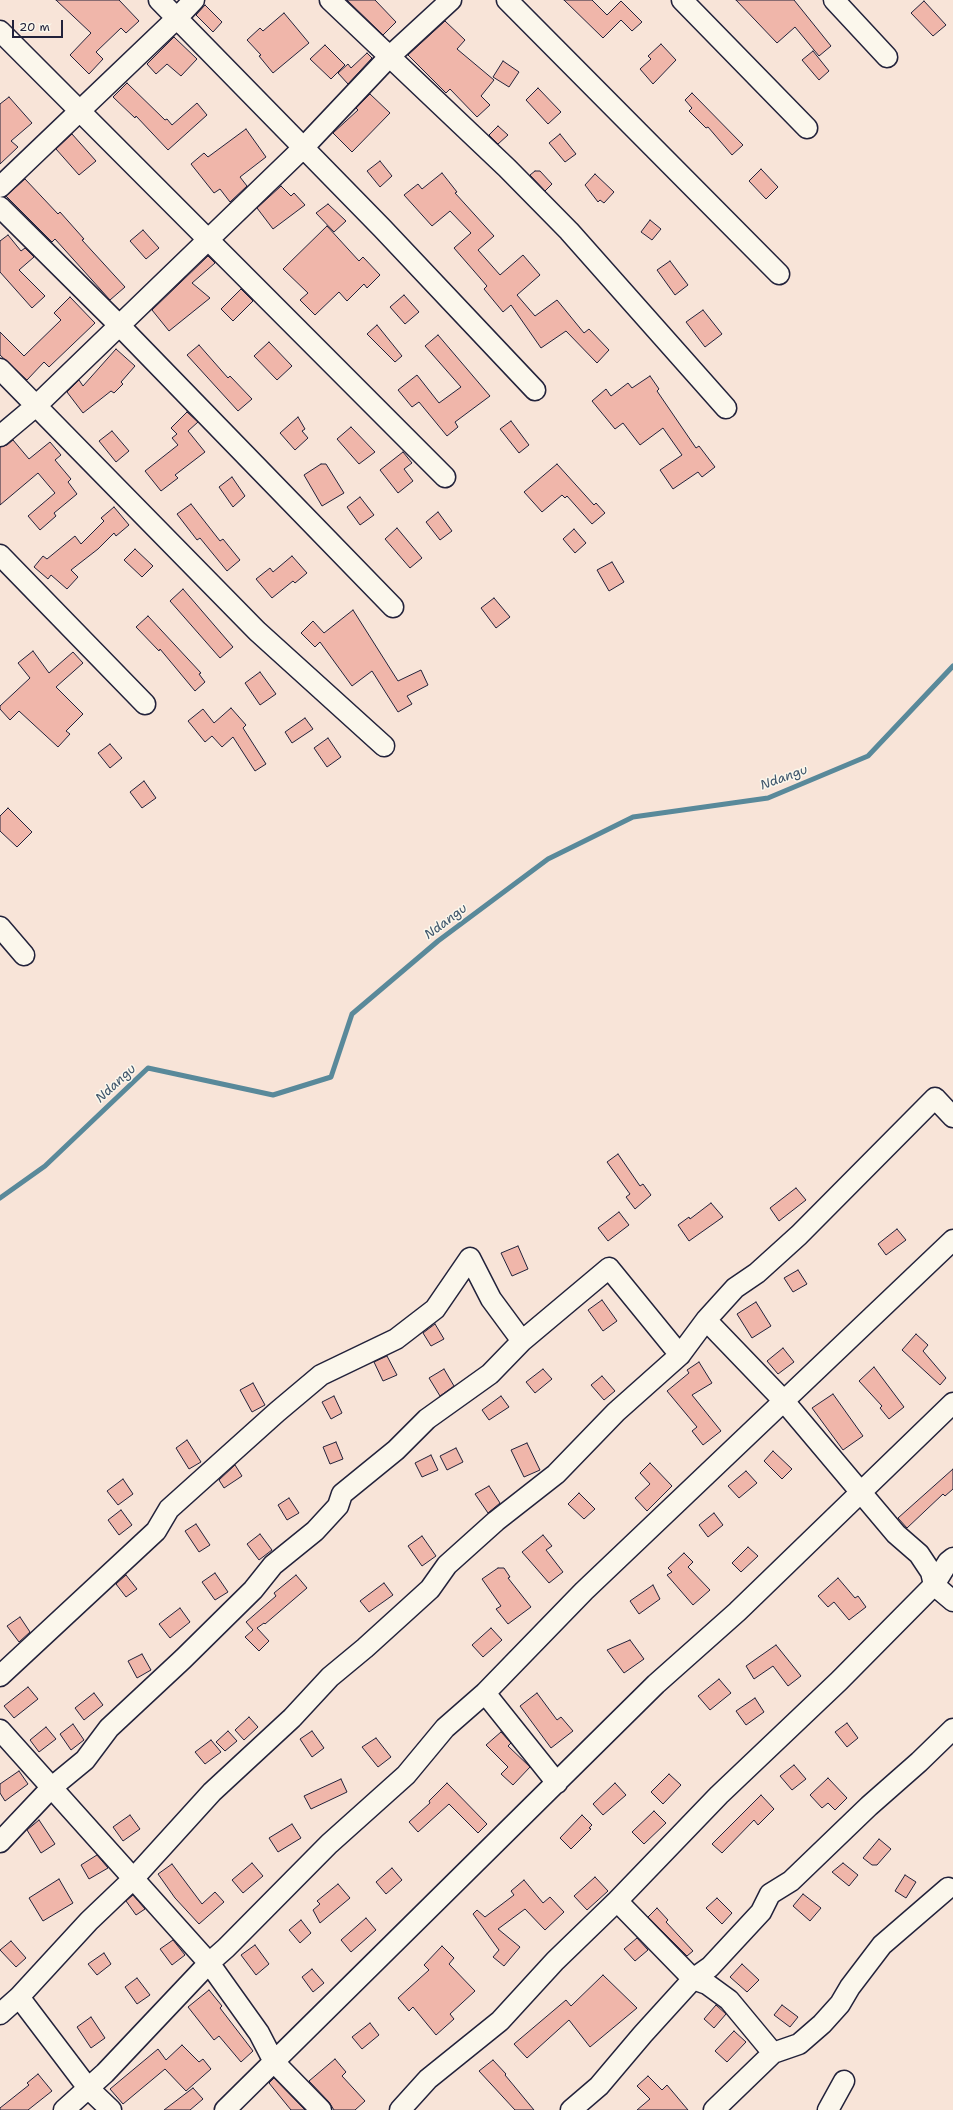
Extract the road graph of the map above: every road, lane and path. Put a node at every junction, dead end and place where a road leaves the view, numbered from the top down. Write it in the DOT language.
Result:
graph roads {
  1 [pos="159,0"];
  2 [pos="194,0"];
  3 [pos="330,0"];
  4 [pos="451,0"];
  5 [pos="507,0"];
  6 [pos="682,0"];
  7 [pos="834,0"];
  8 [pos="178,18"];
  9 [pos="0,31"];
  10 [pos="389,56"];
  11 [pos="887,57"];
  12 [pos="80,111"];
  13 [pos="807,128"];
  14 [pos="303,148"];
  15 [pos="0,187"];
  16 [pos="0,207"];
  17 [pos="209,238"];
  18 [pos="779,274"];
  19 [pos="119,325"];
  20 [pos="0,369"];
  21 [pos="535,390"];
  22 [pos="36,405"];
  23 [pos="726,408"];
  24 [pos="0,436"];
  25 [pos="445,477"];
  26 [pos="0,555"];
  27 [pos="393,606"];
  28 [pos="145,704"];
  29 [pos="384,746"];
  30 [pos="0,927"];
  31 [pos="24,955"];
  32 [pos="953,1117"];
  33 [pos="953,1240"];
  34 [pos="706,1320"];
  35 [pos="522,1341"];
  36 [pos="680,1355"];
  37 [pos="783,1400"];
  38 [pos="953,1403"];
  39 [pos="860,1492"];
  40 [pos="953,1558"];
  41 [pos="934,1585"];
  42 [pos="953,1601"];
  43 [pos="0,1676"];
  44 [pos="485,1693"];
  45 [pos="953,1729"];
  46 [pos="0,1730"];
  47 [pos="557,1783"];
  48 [pos="51,1788"];
  49 [pos="0,1842"];
  50 [pos="133,1879"];
  51 [pos="948,1888"];
  52 [pos="617,1901"];
  53 [pos="209,1962"];
  54 [pos="693,1979"];
  55 [pos="19,1997"];
  56 [pos="0,2014"];
  57 [pos="774,2053"];
  58 [pos="274,2062"];
  59 [pos="844,2081"];
  60 [pos="88,2088"];
  61 [pos="64,2110"];
  62 [pos="112,2110"];
  63 [pos="225,2110"];
  64 [pos="321,2110"];
  65 [pos="400,2110"];
  66 [pos="571,2110"];
  67 [pos="714,2110"];
  68 [pos="828,2110"];
  1 -- 8 [label="street"];
  2 -- 8 [label="street"];
  3 -- 10 [label="street"];
  4 -- 10 [label="street"];
  5 -- 18 [label="street"];
  6 -- 13 [label="street"];
  7 -- 11 [label="street"];
  8 -- 12 [label="street"];
  8 -- 14 [label="street"];
  9 -- 12 [label="street"];
  10 -- 14 [label="street"];
  10 -- 23 [label="street"];
  12 -- 15 [label="street"];
  12 -- 17 [label="street"];
  14 -- 17 [label="street"];
  14 -- 21 [label="street"];
  16 -- 19 [label="street"];
  17 -- 19 [label="street"];
  17 -- 25 [label="street"];
  19 -- 22 [label="street"];
  19 -- 27 [label="street"];
  20 -- 22 [label="street"];
  22 -- 24 [label="street"];
  22 -- 29 [label="street"];
  26 -- 28 [label="street"];
  30 -- 31 [label="street"];
  32 -- 34 [label="street"];
  33 -- 37 [label="street"];
  34 -- 36 [label="street"];
  34 -- 37 [label="street"];
  35 -- 36 [label="street"];
  35 -- 43 [label="street"];
  35 -- 48 [label="street"];
  36 -- 50 [label="street"];
  37 -- 39 [label="street"];
  37 -- 44 [label="street"];
  38 -- 39 [label="street"];
  39 -- 41 [label="street"];
  39 -- 47 [label="street"];
  40 -- 41 [label="street"];
  41 -- 42 [label="street"];
  41 -- 52 [label="street"];
  44 -- 47 [label="street"];
  44 -- 53 [label="street"];
  45 -- 54 [label="street"];
  46 -- 48 [label="street"];
  47 -- 58 [label="street"];
  48 -- 49 [label="street"];
  48 -- 50 [label="street"];
  50 -- 53 [label="street"];
  50 -- 55 [label="street"];
  51 -- 57 [label="street"];
  52 -- 54 [label="street"];
  52 -- 65 [label="street"];
  53 -- 58 [label="street"];
  53 -- 60 [label="street"];
  54 -- 57 [label="street"];
  54 -- 66 [label="street"];
  55 -- 56 [label="street"];
  55 -- 60 [label="street"];
  57 -- 67 [label="street"];
  58 -- 63 [label="street"];
  58 -- 64 [label="street"];
  59 -- 68 [label="street"];
  60 -- 61 [label="street"];
  60 -- 62 [label="street"];
}
